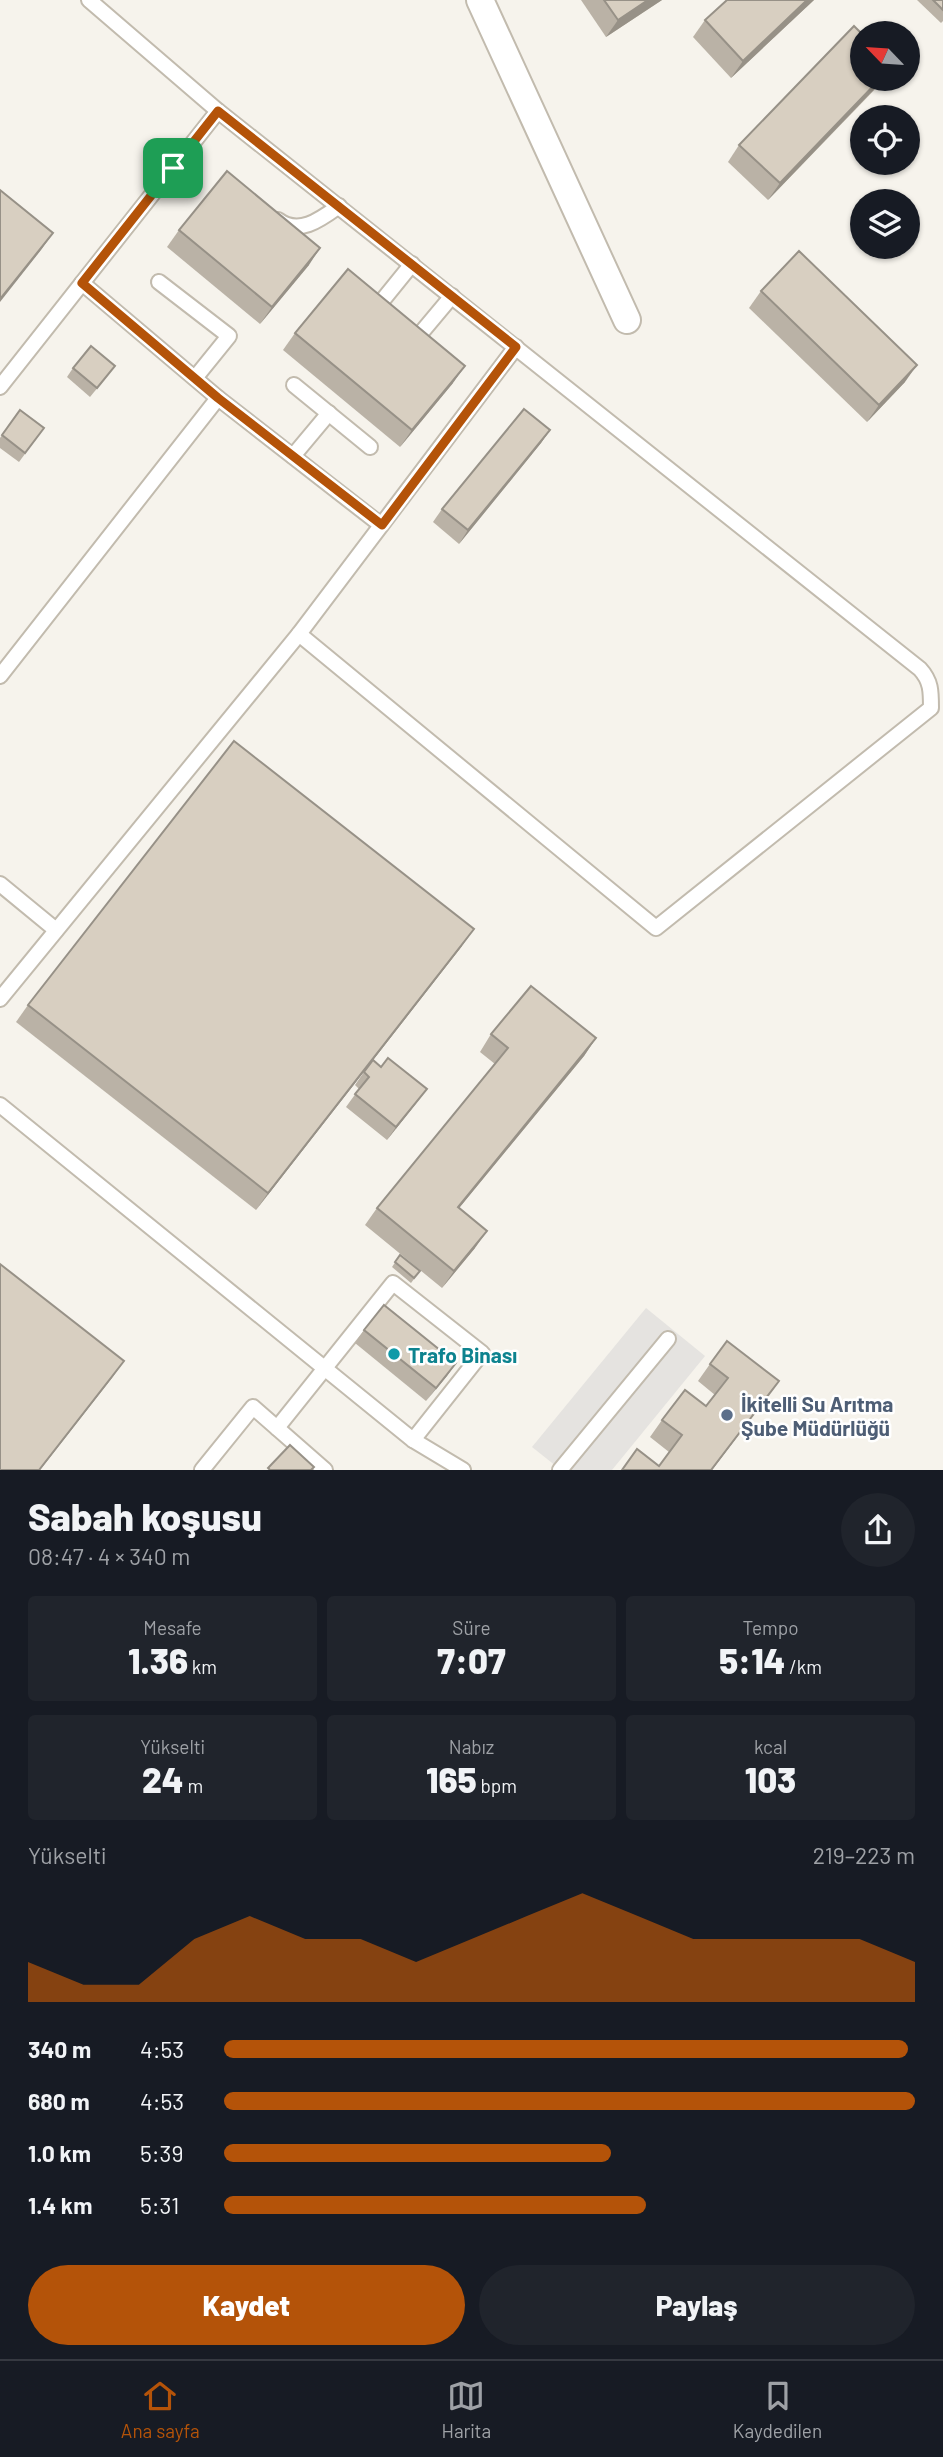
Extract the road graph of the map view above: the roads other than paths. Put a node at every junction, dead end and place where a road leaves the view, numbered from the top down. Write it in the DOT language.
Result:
graph roads {
  1 [pos="89,0"];
  2 [pos="481,0"];
  3 [pos="218,111"];
  4 [pos="339,206"];
  5 [pos="262,208"];
  6 [pos="412,264"];
  7 [pos="159,282"];
  8 [pos="82,283"];
  9 [pos="452,296"];
  10 [pos="382,301"];
  11 [pos="627,320"];
  12 [pos="420,333"];
  13 [pos="516,347"];
  14 [pos="195,378"];
  15 [pos="295,385"];
  16 [pos="0,387"];
  17 [pos="218,398"];
  18 [pos="329,413"];
  19 [pos="370,447"];
  20 [pos="293,456"];
  21 [pos="382,525"];
  22 [pos="299,634"];
  23 [pos="0,676"];
  24 [pos="0,884"];
  25 [pos="56,930"];
  26 [pos="0,999"];
  27 [pos="0,1105"];
  28 [pos="668,1339"];
  29 [pos="325,1370"];
  30 [pos="277,1428"];
  31 [pos="412,1440"];
  32 [pos="202,1470"];
  33 [pos="325,1470"];
  34 [pos="463,1470"];
  35 [pos="560,1470"];
  1 -- 3 [label="lane"];
  2 -- 11 [label="street"];
  3 -- 4 [label="lane"];
  3 -- 8 [label="lane"];
  4 -- 5 [label="lane"];
  4 -- 6 [label="lane"];
  6 -- 9 [label="lane"];
  6 -- 10 [label="lane"];
  7 -- 14 [label="lane"];
  8 -- 14 [label="lane"];
  8 -- 16 [label="lane"];
  9 -- 12 [label="lane"];
  9 -- 13 [label="lane"];
  13 -- 21 [label="lane"];
  13 -- 22 [label="lane"];
  14 -- 17 [label="lane"];
  15 -- 18 [label="lane"];
  17 -- 20 [label="lane"];
  17 -- 23 [label="lane"];
  18 -- 19 [label="lane"];
  18 -- 20 [label="lane"];
  20 -- 21 [label="lane"];
  21 -- 22 [label="lane"];
  22 -- 25 [label="lane"];
  24 -- 25 [label="lane"];
  25 -- 26 [label="lane"];
  27 -- 29 [label="lane"];
  28 -- 35 [label="lane"];
  29 -- 30 [label="lane"];
  29 -- 31 [label="lane"];
  29 -- 31 [label="lane"];
  30 -- 32 [label="lane"];
  30 -- 33 [label="lane"];
  31 -- 34 [label="lane"];
}
